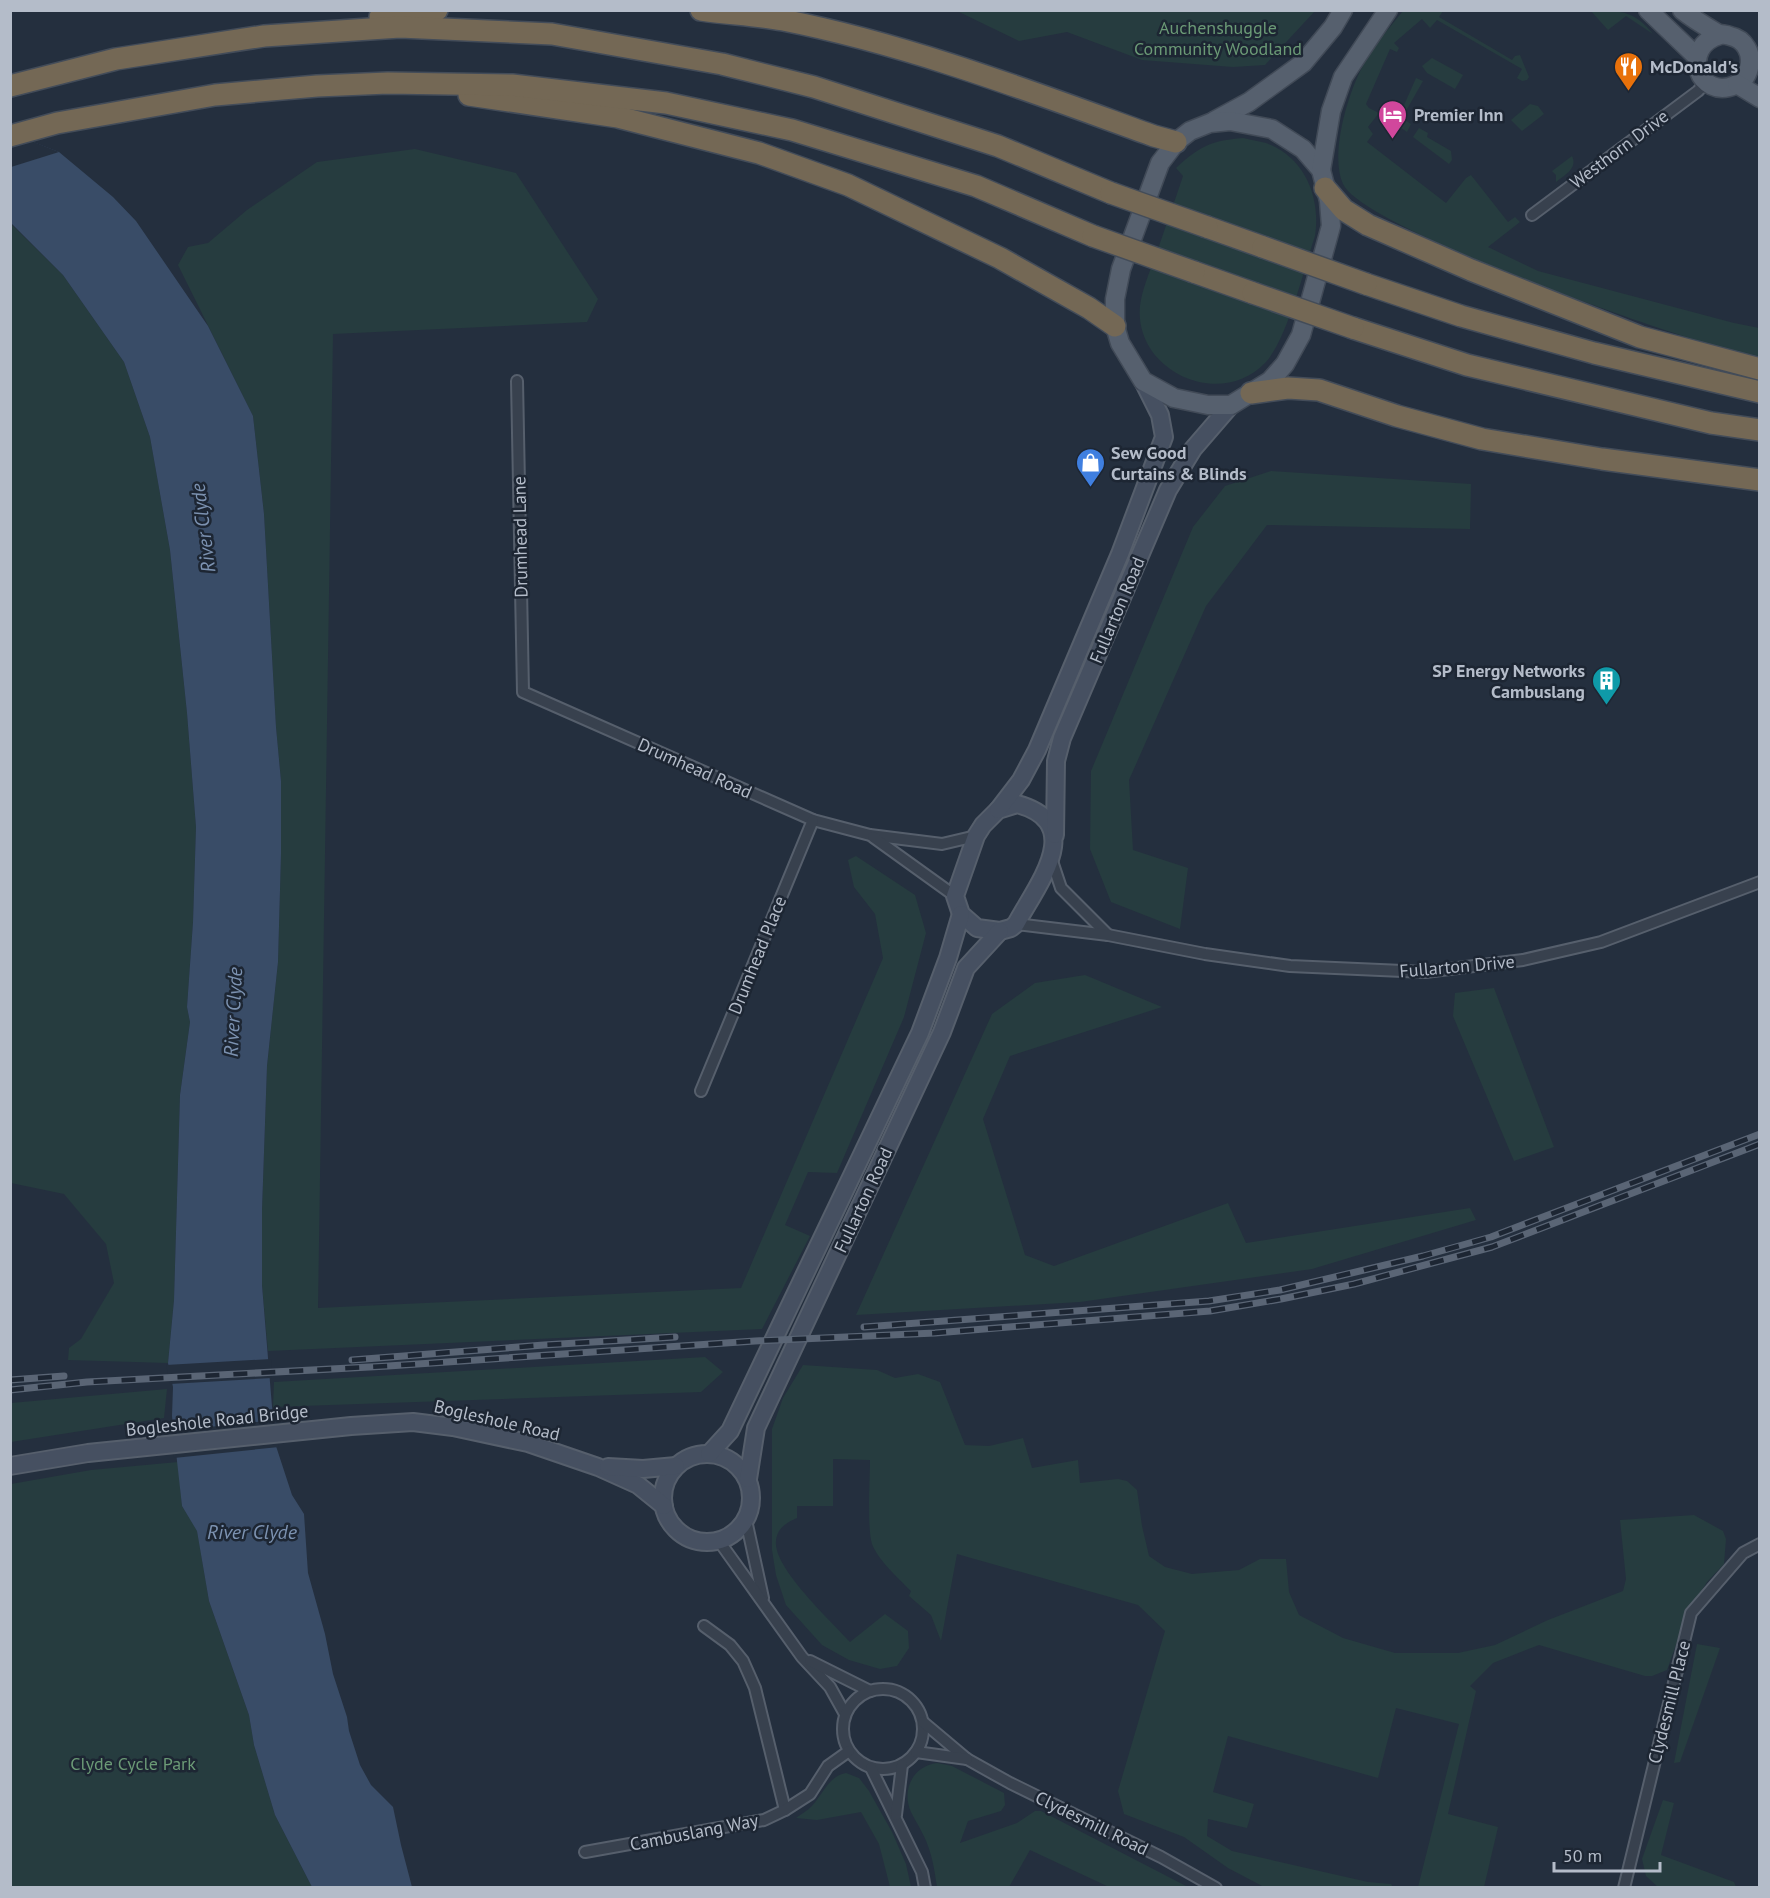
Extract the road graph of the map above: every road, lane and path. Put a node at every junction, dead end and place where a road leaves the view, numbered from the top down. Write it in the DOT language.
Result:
graph roads {
  1 [pos="437,10"];
  2 [pos="701,10"];
  3 [pos="1343,10"];
  4 [pos="1388,10"];
  5 [pos="1648,10"];
  6 [pos="1682,10"];
  7 [pos="1720,35"];
  8 [pos="264,36"];
  9 [pos="1697,57"];
  10 [pos="1755,66"];
  11 [pos="1706,82"];
  12 [pos="388,83"];
  13 [pos="1737,84"];
  14 [pos="10,86"];
  15 [pos="1760,98"];
  16 [pos="1210,123"];
  17 [pos="10,136"];
  18 [pos="1176,142"];
  19 [pos="1323,179"];
  20 [pos="1532,215"];
  21 [pos="1115,326"];
  22 [pos="1760,369"];
  23 [pos="517,381"];
  24 [pos="1143,381"];
  25 [pos="1760,392"];
  26 [pos="1251,393"];
  27 [pos="1231,405"];
  28 [pos="1760,430"];
  29 [pos="1760,480"];
  30 [pos="523,692"];
  31 [pos="998,810"];
  32 [pos="813,820"];
  33 [pos="870,835"];
  34 [pos="976,836"];
  35 [pos="1055,836"];
  36 [pos="1052,858"];
  37 [pos="1760,882"];
  38 [pos="955,896"];
  39 [pos="961,914"];
  40 [pos="1016,924"];
  41 [pos="1000,931"];
  42 [pos="1108,936"];
  43 [pos="701,1090"];
  44 [pos="351,1426"];
  45 [pos="709,1454"];
  46 [pos="10,1466"];
  47 [pos="676,1466"];
  48 [pos="598,1467"];
  49 [pos="748,1479"];
  50 [pos="664,1506"];
  51 [pos="746,1520"];
  52 [pos="719,1541"];
  53 [pos="1760,1544"];
  54 [pos="764,1605"];
  55 [pos="704,1626"];
  56 [pos="802,1657"];
  57 [pos="870,1691"];
  58 [pos="845,1714"];
  59 [pos="923,1722"];
  60 [pos="849,1751"];
  61 [pos="916,1752"];
  62 [pos="967,1759"];
  63 [pos="902,1765"];
  64 [pos="871,1768"];
  65 [pos="785,1810"];
  66 [pos="896,1815"];
  67 [pos="585,1852"];
  68 [pos="925,1887"];
  69 [pos="1216,1887"];
  70 [pos="1624,1887"];
  1 -- 8 [label="highway"];
  2 -- 18 [label="highway"];
  3 -- 16 [label="main road, Fullarton Road"];
  4 -- 19 [label="main road, Fullarton Road"];
  5 -- 9 [label="main road"];
  6 -- 7 [label="main road"];
  7 -- 9 [label="main road"];
  7 -- 10 [label="main road"];
  8 -- 14 [label="highway"];
  8 -- 25 [label="highway, bridge"];
  9 -- 11 [label="main road"];
  10 -- 13 [label="main road"];
  11 -- 13 [label="main road"];
  11 -- 20 [label="street, Westhorn Drive"];
  12 -- 17 [label="highway"];
  12 -- 21 [label="highway"];
  12 -- 28 [label="highway, bridge"];
  13 -- 15 [label="main road"];
  16 -- 18 [label="main road, Fullarton Road"];
  16 -- 19 [label="main road, Fullarton Road"];
  18 -- 21 [label="main road, Fullarton Road"];
  19 -- 22 [label="highway"];
  19 -- 26 [label="main road, Fullarton Road"];
  21 -- 24 [label="main road, Fullarton Road"];
  23 -- 30 [label="street, Drumhead Lane"];
  24 -- 27 [label="main road"];
  24 -- 31 [label="street, Fullarton Road"];
  26 -- 27 [label="main road, Fullarton Road"];
  26 -- 29 [label="highway"];
  27 -- 35 [label="street, Fullarton Road"];
  30 -- 32 [label="street, Drumhead Road"];
  31 -- 34 [label="street"];
  31 -- 35 [label="street"];
  32 -- 33 [label="street, Drumhead Road"];
  32 -- 43 [label="street, Drumhead Place"];
  33 -- 34 [label="street"];
  33 -- 38 [label="street"];
  34 -- 38 [label="street"];
  35 -- 36 [label="street"];
  36 -- 40 [label="street"];
  36 -- 42 [label="street"];
  37 -- 42 [label="street, Fullarton Drive"];
  38 -- 39 [label="street"];
  39 -- 41 [label="street"];
  39 -- 45 [label="street, Fullarton Road"];
  40 -- 41 [label="street"];
  40 -- 42 [label="street, Fullarton Drive"];
  41 -- 49 [label="street, Fullarton Road"];
  44 -- 46 [label="street, Bogleshole Road Bridge"];
  44 -- 48 [label="street, Bogleshole Road"];
  45 -- 47 [label="street"];
  45 -- 49 [label="street"];
  47 -- 48 [label="street, Bogleshole Road"];
  47 -- 50 [label="street"];
  48 -- 50 [label="street, Bogleshole Road"];
  49 -- 51 [label="street"];
  50 -- 52 [label="street"];
  51 -- 52 [label="street"];
  51 -- 54 [label="street"];
  52 -- 54 [label="street"];
  53 -- 70 [label="street, Clydesmill Place"];
  54 -- 56 [label="street"];
  55 -- 65 [label="street"];
  56 -- 57 [label="street"];
  56 -- 58 [label="street"];
  57 -- 58 [label="street"];
  57 -- 59 [label="street"];
  58 -- 60 [label="street"];
  59 -- 61 [label="street"];
  59 -- 62 [label="street, Clydesmill Road"];
  60 -- 64 [label="street"];
  60 -- 65 [label="street, Cambuslang Way"];
  61 -- 62 [label="street, Clydesmill Road"];
  61 -- 63 [label="street"];
  62 -- 69 [label="street, Clydesmill Road"];
  63 -- 64 [label="street"];
  63 -- 66 [label="street"];
  64 -- 66 [label="street"];
  65 -- 67 [label="street, Cambuslang Way"];
  66 -- 68 [label="street"];
}
